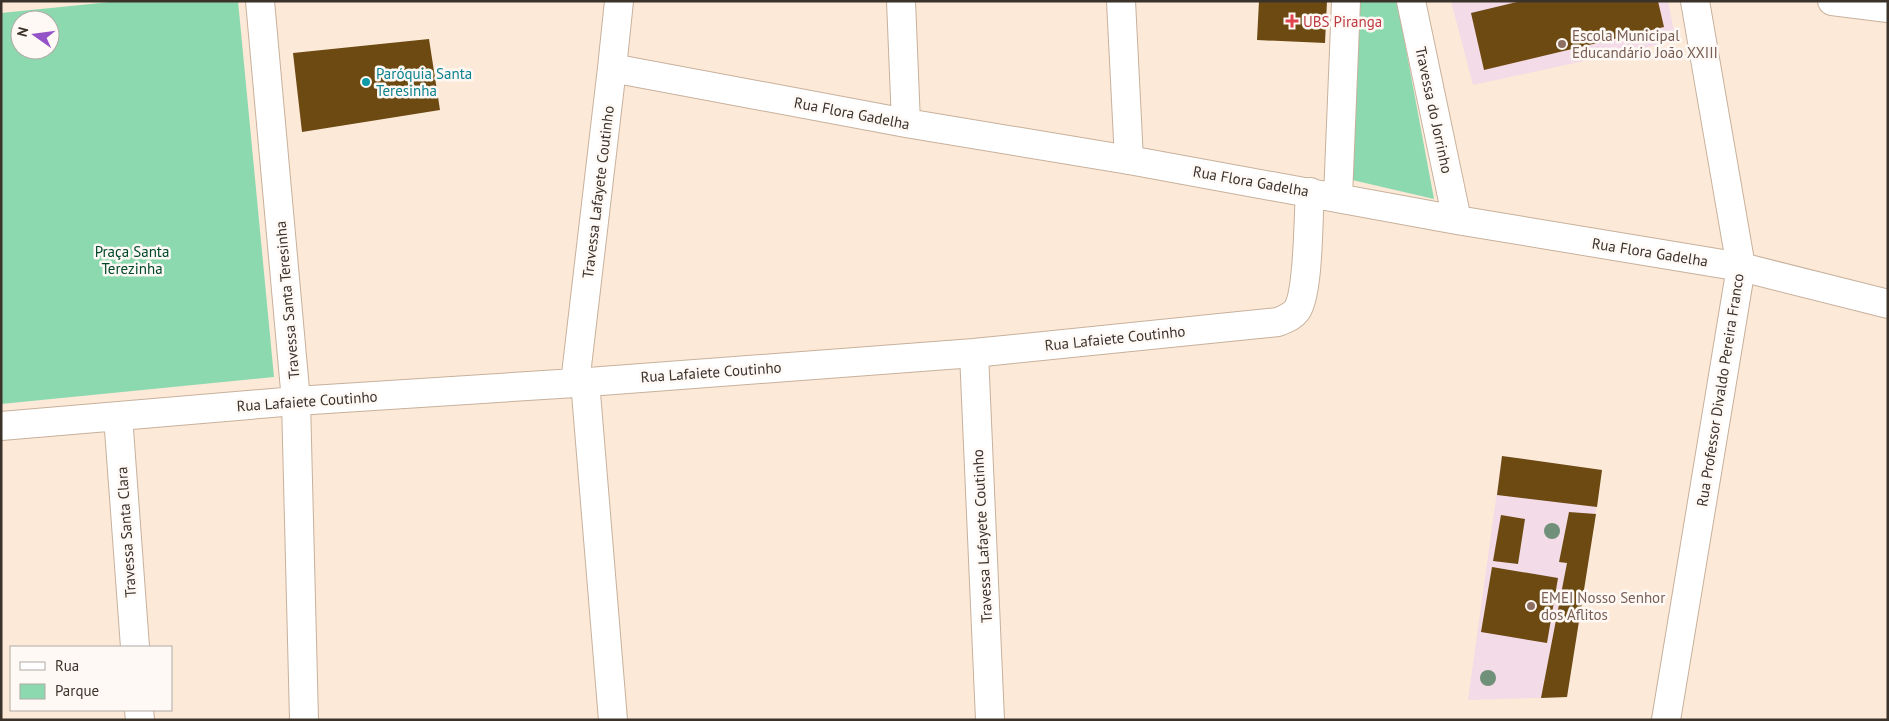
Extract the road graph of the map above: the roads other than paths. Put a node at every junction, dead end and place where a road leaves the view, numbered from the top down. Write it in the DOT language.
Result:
graph roads {
  1 [pos="260,1"];
  2 [pos="619,1"];
  3 [pos="901,1"];
  4 [pos="1121,1"];
  5 [pos="1346,1"];
  6 [pos="1411,1"];
  7 [pos="1695,1"];
  8 [pos="1832,1"];
  9 [pos="1888,8"];
  10 [pos="612,68"];
  11 [pos="906,123"];
  12 [pos="1129,160"];
  13 [pos="1310,192"];
  14 [pos="1338,197"];
  15 [pos="1457,220"];
  16 [pos="1741,267"];
  17 [pos="1888,304"];
  18 [pos="974,353"];
  19 [pos="580,382"];
  20 [pos="296,401"];
  21 [pos="118,416"];
  22 [pos="1,426"];
  23 [pos="135,646"];
  24 [pos="304,720"];
  25 [pos="613,720"];
  26 [pos="990,720"];
  27 [pos="1666,720"];
  1 -- 20 [label="street, Travessa Santa Teresinha"];
  2 -- 10 [label="street, Travessa Lafayete Coutinho"];
  3 -- 11 [label="street"];
  4 -- 12 [label="street"];
  5 -- 14 [label="street"];
  6 -- 15 [label="street, Travessa do Jorrinho"];
  7 -- 16 [label="street, Rua Professor Divaldo Pereira Franco"];
  8 -- 9 [label="street"];
  10 -- 11 [label="street, Rua Flora Gadelha"];
  10 -- 19 [label="street, Travessa Lafayete Coutinho"];
  11 -- 12 [label="street, Rua Flora Gadelha"];
  12 -- 13 [label="street, Rua Flora Gadelha"];
  13 -- 14 [label="street, Rua Flora Gadelha"];
  13 -- 18 [label="street, Rua Lafaiete Coutinho"];
  14 -- 15 [label="street, Rua Flora Gadelha"];
  15 -- 16 [label="street, Rua Flora Gadelha"];
  16 -- 17 [label="street, Rua Flora Gadelha"];
  16 -- 27 [label="street, Rua Professor Divaldo Pereira Franco"];
  18 -- 19 [label="street, Rua Lafaiete Coutinho"];
  18 -- 26 [label="street, Travessa Lafayete Coutinho"];
  19 -- 20 [label="street, Rua Lafaiete Coutinho"];
  19 -- 25 [label="street, Travessa Lafayete Coutinho"];
  20 -- 21 [label="street, Rua Lafaiete Coutinho"];
  20 -- 24 [label="street, Travessa Santa Teresinha"];
  21 -- 22 [label="street, Rua Lafaiete Coutinho"];
  21 -- 23 [label="street, Travessa Santa Clara"];
}
